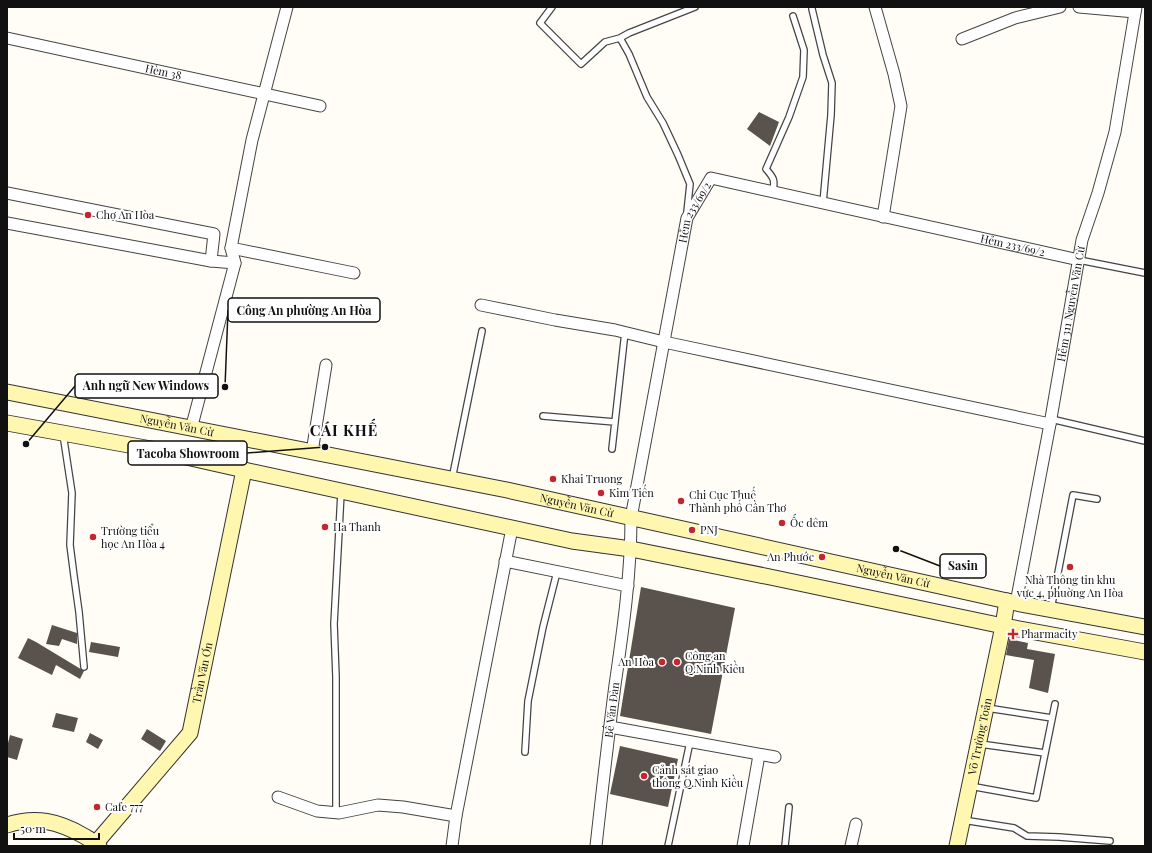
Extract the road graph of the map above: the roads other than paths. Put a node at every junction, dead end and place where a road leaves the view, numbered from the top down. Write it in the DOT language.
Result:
graph roads {
  1 [pos="287,7"];
  2 [pos="552,7"];
  3 [pos="695,7"];
  4 [pos="875,7"];
  5 [pos="1060,7"];
  6 [pos="1079,7"];
  7 [pos="812,9"];
  8 [pos="1136,9"];
  9 [pos="793,16"];
  10 [pos="7,38"];
  11 [pos="620,38"];
  12 [pos="962,39"];
  13 [pos="264,94"];
  14 [pos="320,106"];
  15 [pos="773,192"];
  16 [pos="7,193"];
  17 [pos="823,203"];
  18 [pos="883,217"];
  19 [pos="687,218"];
  20 [pos="7,222"];
  21 [pos="231,248"];
  22 [pos="211,260"];
  23 [pos="1079,260"];
  24 [pos="235,263"];
  25 [pos="1145,272"];
  26 [pos="354,273"];
  27 [pos="482,305"];
  28 [pos="482,331"];
  29 [pos="625,332"];
  30 [pos="664,342"];
  31 [pos="326,365"];
  32 [pos="7,392"];
  33 [pos="543,416"];
  34 [pos="614,422"];
  35 [pos="1051,422"];
  36 [pos="7,423"];
  37 [pos="191,429"];
  38 [pos="62,433"];
  39 [pos="1145,441"];
  40 [pos="612,449"];
  41 [pos="312,452"];
  42 [pos="244,470"];
  43 [pos="452,479"];
  44 [pos="342,491"];
  45 [pos="1097,499"];
  46 [pos="632,518"];
  47 [pos="512,528"];
  48 [pos="631,549"];
  49 [pos="505,561"];
  50 [pos="557,572"];
  51 [pos="628,586"];
  52 [pos="1012,602"];
  53 [pos="1051,610"];
  54 [pos="1003,626"];
  55 [pos="1145,627"];
  56 [pos="1145,652"];
  57 [pos="84,667"];
  58 [pos="1054,704"];
  59 [pos="986,708"];
  60 [pos="1052,718"];
  61 [pos="610,727"];
  62 [pos="690,742"];
  63 [pos="978,744"];
  64 [pos="525,752"];
  65 [pos="1045,753"];
  66 [pos="759,755"];
  67 [pos="774,757"];
  68 [pos="970,786"];
  69 [pos="278,797"];
  70 [pos="789,807"];
  71 [pos="336,812"];
  72 [pos="456,816"];
  73 [pos="963,820"];
  74 [pos="856,824"];
  75 [pos="7,825"];
  76 [pos="1110,841"];
  77 [pos="98,845"];
  78 [pos="452,846"];
  79 [pos="596,846"];
  80 [pos="668,846"];
  81 [pos="743,846"];
  82 [pos="785,846"];
  83 [pos="851,846"];
  84 [pos="957,846"];
  1 -- 13 [label="street"];
  2 -- 11 [label="lane"];
  3 -- 11 [label="lane"];
  4 -- 18 [label="street"];
  5 -- 12 [label="street"];
  6 -- 8 [label="street"];
  7 -- 17 [label="lane"];
  8 -- 23 [label="street, Hẻm 311 Nguyễn Văn Cừ"];
  9 -- 15 [label="lane"];
  10 -- 13 [label="street, Hèm 38"];
  11 -- 19 [label="lane"];
  13 -- 14 [label="street, Hèm 38"];
  13 -- 21 [label="street"];
  15 -- 17 [label="street, Hẻm 233/69/2"];
  15 -- 19 [label="street, Hẻm 233/69/2"];
  16 -- 22 [label="street"];
  17 -- 18 [label="street, Hẻm 233/69/2"];
  18 -- 23 [label="street, Hẻm 233/69/2"];
  19 -- 30 [label="street, Hẻm 233/69/2"];
  20 -- 22 [label="street"];
  21 -- 24 [label="street"];
  21 -- 26 [label="street"];
  22 -- 24 [label="street"];
  23 -- 25 [label="lane"];
  23 -- 35 [label="street, Hẻm 311 Nguyễn Văn Cừ"];
  24 -- 37 [label="street"];
  27 -- 29 [label="street"];
  28 -- 43 [label="lane"];
  29 -- 30 [label="street"];
  29 -- 34 [label="lane"];
  30 -- 35 [label="street"];
  30 -- 46 [label="street, Hẻm 233/69/2"];
  31 -- 41 [label="street"];
  32 -- 37 [label="main road, Nguyễn Văn Cừ"];
  33 -- 34 [label="lane"];
  34 -- 40 [label="lane"];
  35 -- 39 [label="lane"];
  35 -- 52 [label="street, Hẻm 311 Nguyễn Văn Cừ"];
  36 -- 38 [label="main road"];
  37 -- 41 [label="main road, Nguyễn Văn Cừ"];
  38 -- 42 [label="main road"];
  38 -- 57 [label="lane"];
  41 -- 43 [label="main road, Nguyễn Văn Cừ"];
  42 -- 44 [label="main road"];
  42 -- 77 [label="main road, Trần Văn Ơn"];
  43 -- 46 [label="main road, Nguyễn Văn Cừ"];
  44 -- 47 [label="main road"];
  44 -- 71 [label="lane"];
  45 -- 53 [label="lane"];
  46 -- 48 [label="street, Hẻm 233/69/2"];
  46 -- 52 [label="main road, Nguyễn Văn Cừ"];
  47 -- 48 [label="main road"];
  47 -- 49 [label="street"];
  48 -- 51 [label="street, Bế Văn Đàn"];
  48 -- 54 [label="main road"];
  49 -- 50 [label="street"];
  49 -- 72 [label="street"];
  50 -- 51 [label="street"];
  50 -- 64 [label="lane"];
  51 -- 61 [label="street, Bế Văn Đàn"];
  52 -- 53 [label="main road, Nguyễn Văn Cừ"];
  52 -- 54 [label="main road, Võ Trường Toản"];
  53 -- 55 [label="main road, Nguyễn Văn Cừ"];
  54 -- 56 [label="main road"];
  54 -- 59 [label="main road, Võ Trường Toản"];
  58 -- 60 [label="lane"];
  59 -- 60 [label="lane"];
  59 -- 63 [label="main road, Võ Trường Toản"];
  60 -- 65 [label="lane"];
  61 -- 62 [label="street"];
  61 -- 79 [label="street, Bế Văn Đàn"];
  62 -- 66 [label="street"];
  62 -- 80 [label="lane"];
  63 -- 65 [label="lane"];
  63 -- 68 [label="main road, Võ Trường Toản"];
  65 -- 68 [label="lane"];
  66 -- 67 [label="street"];
  66 -- 81 [label="street"];
  68 -- 73 [label="main road, Võ Trường Toản"];
  69 -- 71 [label="street"];
  70 -- 82 [label="lane"];
  71 -- 72 [label="street"];
  72 -- 78 [label="street"];
  73 -- 76 [label="lane"];
  73 -- 84 [label="main road, Võ Trường Toản"];
  74 -- 83 [label="street"];
  75 -- 77 [label="main road"];
}
